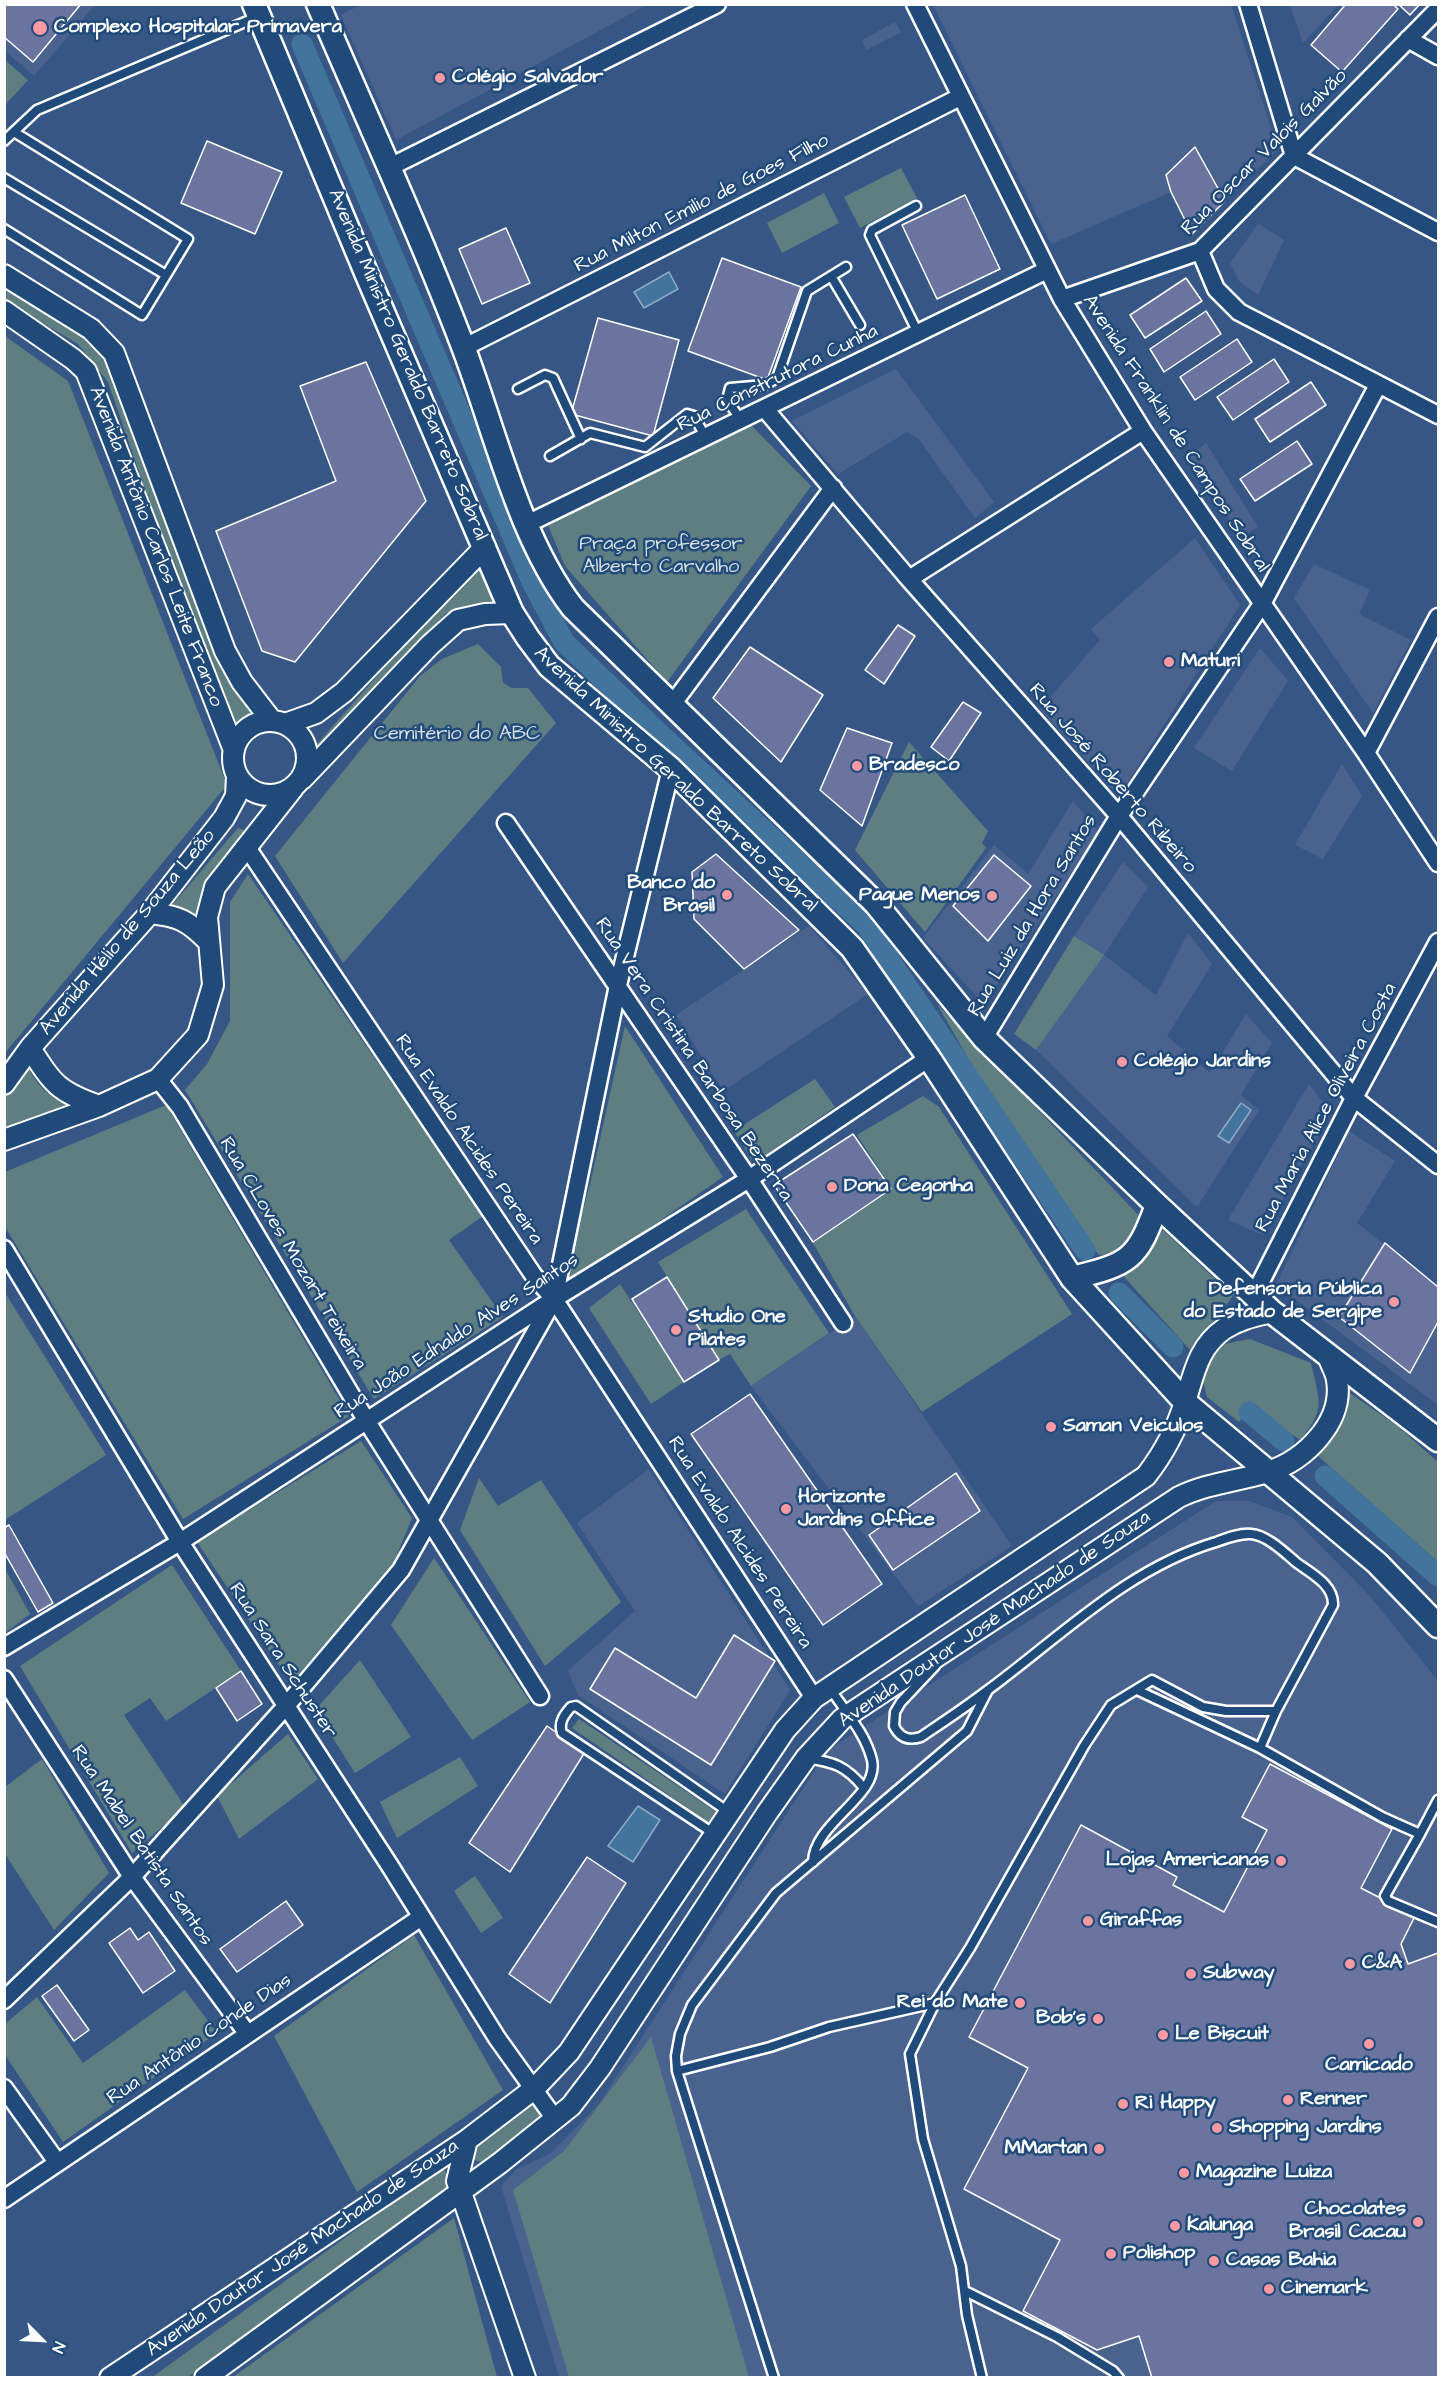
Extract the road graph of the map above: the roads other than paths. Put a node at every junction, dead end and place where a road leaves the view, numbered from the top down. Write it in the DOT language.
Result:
graph roads {
  1 [pos="318,4"];
  2 [pos="717,4"];
  3 [pos="915,4"];
  4 [pos="1248,4"];
  5 [pos="1438,9"];
  6 [pos="256,10"];
  7 [pos="1408,39"];
  8 [pos="1438,56"];
  9 [pos="960,97"];
  10 [pos="14,132"];
  11 [pos="4,141"];
  12 [pos="1294,156"];
  13 [pos="388,168"];
  14 [pos="4,178"];
  15 [pos="916,206"];
  16 [pos="4,229"];
  17 [pos="1438,232"];
  18 [pos="1200,251"];
  19 [pos="846,267"];
  20 [pos="1047,270"];
  21 [pos="4,275"];
  22 [pos="166,275"];
  23 [pos="831,276"];
  24 [pos="1062,299"];
  25 [pos="4,311"];
  26 [pos="860,325"];
  27 [pos="918,333"];
  28 [pos="463,348"];
  29 [pos="1378,385"];
  30 [pos="519,388"];
  31 [pos="765,409"];
  32 [pos="1438,415"];
  33 [pos="741,421"];
  34 [pos="1143,431"];
  35 [pos="706,438"];
  36 [pos="581,439"];
  37 [pos="550,456"];
  38 [pos="833,488"];
  39 [pos="526,524"];
  40 [pos="485,547"];
  41 [pos="909,579"];
  42 [pos="1262,604"];
  43 [pos="512,613"];
  44 [pos="1438,616"];
  45 [pos="670,706"];
  46 [pos="279,722"];
  47 [pos="234,750"];
  48 [pos="1366,753"];
  49 [pos="671,769"];
  50 [pos="237,776"];
  51 [pos="297,784"];
  52 [pos="1119,816"];
  53 [pos="506,823"];
  54 [pos="246,846"];
  55 [pos="1438,863"];
  56 [pos="150,913"];
  57 [pos="207,939"];
  58 [pos="1438,942"];
  59 [pos="618,985"];
  60 [pos="984,1038"];
  61 [pos="30,1048"];
  62 [pos="929,1058"];
  63 [pos="158,1079"];
  64 [pos="4,1084"];
  65 [pos="1354,1098"];
  66 [pos="99,1106"];
  67 [pos="4,1140"];
  68 [pos="1438,1165"];
  69 [pos="749,1179"];
  70 [pos="1157,1205"];
  71 [pos="4,1249"];
  72 [pos="1072,1278"];
  73 [pos="1254,1294"];
  74 [pos="554,1299"];
  75 [pos="1272,1312"];
  76 [pos="843,1323"];
  77 [pos="1329,1358"];
  78 [pos="1185,1402"];
  79 [pos="366,1420"];
  80 [pos="1438,1440"];
  81 [pos="1268,1472"];
  82 [pos="428,1521"];
  83 [pos="180,1542"];
  84 [pos="1438,1626"];
  85 [pos="4,1647"];
  86 [pos="949,1648"];
  87 [pos="4,1679"];
  88 [pos="988,1690"];
  89 [pos="1137,1690"];
  90 [pos="822,1692"];
  91 [pos="540,1696"];
  92 [pos="286,1706"];
  93 [pos="1276,1711"];
  94 [pos="850,1713"];
  95 [pos="1260,1748"];
  96 [pos="806,1758"];
  97 [pos="864,1788"];
  98 [pos="1438,1800"];
  99 [pos="730,1814"];
  100 [pos="1420,1834"];
  101 [pos="716,1836"];
  102 [pos="813,1862"];
  103 [pos="132,1877"];
  104 [pos="420,1918"];
  105 [pos="1438,1922"];
  106 [pos="4,2000"];
  107 [pos="935,2003"];
  108 [pos="247,2033"];
  109 [pos="677,2071"];
  110 [pos="4,2088"];
  111 [pos="535,2088"];
  112 [pos="555,2119"];
  113 [pos="467,2140"];
  114 [pos="57,2162"];
  115 [pos="459,2191"];
  116 [pos="4,2199"];
  117 [pos="965,2291"];
  118 [pos="110,2378"];
  119 [pos="205,2378"];
  120 [pos="525,2378"];
  121 [pos="774,2378"];
  122 [pos="982,2378"];
  123 [pos="1119,2378"];
  1 -- 13 [label="main road"];
  2 -- 13 [label="street"];
  3 -- 9 [label="street, Avenida Franklin de Campos Sobral"];
  4 -- 12 [label="street"];
  5 -- 7 [label="street, Rua Oscar Valois Galvão"];
  6 -- 10 [label="lane"];
  6 -- 40 [label="main road, Avenida Ministro Geraldo Barreto Sobral"];
  7 -- 8 [label="street"];
  7 -- 12 [label="street, Rua Oscar Valois Galvão"];
  9 -- 20 [label="street, Avenida Franklin de Campos Sobral"];
  9 -- 28 [label="street, Rua Milton Emilio de Goes Filho"];
  10 -- 11 [label="lane"];
  10 -- 22 [label="lane"];
  12 -- 17 [label="street"];
  12 -- 18 [label="street, Rua Oscar Valois Galvão"];
  13 -- 28 [label="main road"];
  14 -- 22 [label="lane"];
  15 -- 27 [label="lane"];
  16 -- 22 [label="lane"];
  18 -- 24 [label="street, Rua Oscar Valois Galvão"];
  18 -- 29 [label="street"];
  19 -- 23 [label="lane"];
  20 -- 24 [label="street, Avenida Franklin de Campos Sobral"];
  20 -- 27 [label="street, Rua Construtora Cunha"];
  21 -- 46 [label="street, Avenida Antônio Carlos Leite Franco"];
  23 -- 26 [label="lane"];
  23 -- 33 [label="lane"];
  24 -- 34 [label="street, Avenida Franklin de Campos Sobral"];
  25 -- 47 [label="street, Avenida Antônio Carlos Leite Franco"];
  27 -- 31 [label="street, Rua Construtora Cunha"];
  28 -- 39 [label="main road"];
  29 -- 32 [label="street"];
  29 -- 42 [label="street, Rua Luiz da Hora Santos"];
  30 -- 36 [label="lane"];
  31 -- 33 [label="street, Rua Construtora Cunha"];
  31 -- 38 [label="street, Rua José Roberto Ribeiro"];
  33 -- 35 [label="street, Rua Construtora Cunha"];
  34 -- 41 [label="street"];
  34 -- 42 [label="street, Avenida Franklin de Campos Sobral"];
  35 -- 36 [label="lane"];
  35 -- 39 [label="street, Rua Construtora Cunha"];
  36 -- 37 [label="lane"];
  38 -- 41 [label="street, Rua José Roberto Ribeiro"];
  38 -- 45 [label="street"];
  39 -- 45 [label="main road"];
  40 -- 43 [label="main road, Avenida Ministro Geraldo Barreto Sobral"];
  40 -- 46 [label="street"];
  41 -- 52 [label="street, Rua José Roberto Ribeiro"];
  42 -- 48 [label="street, Avenida Franklin de Campos Sobral"];
  42 -- 52 [label="street, Rua Luiz da Hora Santos"];
  43 -- 49 [label="main road, Avenida Ministro Geraldo Barreto Sobral"];
  43 -- 51 [label="street, Avenida Hélio de Souza Leão"];
  44 -- 48 [label="street"];
  45 -- 60 [label="main road"];
  46 -- 47 [label="street"];
  46 -- 51 [label="street, Avenida Antônio Carlos Leite Franco"];
  47 -- 50 [label="street, Avenida Antônio Carlos Leite Franco"];
  48 -- 55 [label="street, Avenida Franklin de Campos Sobral"];
  49 -- 59 [label="street"];
  49 -- 62 [label="main road, Avenida Ministro Geraldo Barreto Sobral"];
  50 -- 51 [label="street"];
  50 -- 56 [label="street, Avenida Hélio de Souza Leão"];
  51 -- 54 [label="street, Avenida Hélio de Souza Leão"];
  52 -- 60 [label="street, Rua Luiz da Hora Santos"];
  52 -- 65 [label="street, Rua José Roberto Ribeiro"];
  53 -- 59 [label="street, Rua Vera Cristina Barbosa Bezerra"];
  54 -- 57 [label="street, Avenida Hélio de Souza Leão"];
  54 -- 74 [label="street, Rua Evaldo Alcides Pereira"];
  56 -- 57 [label="street"];
  56 -- 61 [label="street, Avenida Hélio de Souza Leão"];
  57 -- 63 [label="street, Avenida Hélio de Souza Leão"];
  58 -- 65 [label="street, Rua Maria Alice Oliveira Costa"];
  59 -- 69 [label="street, Rua Vera Cristina Barbosa Bezerra"];
  59 -- 74 [label="street"];
  60 -- 70 [label="main road"];
  61 -- 64 [label="street, Avenida Hélio de Souza Leão"];
  61 -- 66 [label="street"];
  62 -- 69 [label="street, Rua João Ednaldo Alves Santos"];
  62 -- 72 [label="main road, Avenida Ministro Geraldo Barreto Sobral"];
  63 -- 66 [label="street, Avenida Hélio de Souza Leão"];
  63 -- 79 [label="street, Rua CLoves Mozart Teixeira"];
  65 -- 68 [label="street, Rua José Roberto Ribeiro"];
  65 -- 73 [label="street, Rua Maria Alice Oliveira Costa"];
  66 -- 67 [label="street, Avenida Hélio de Souza Leão"];
  69 -- 74 [label="street, Rua João Ednaldo Alves Santos"];
  69 -- 76 [label="street, Rua Vera Cristina Barbosa Bezerra"];
  70 -- 72 [label="main road"];
  70 -- 73 [label="main road"];
  71 -- 83 [label="street, Rua Sara Schuster"];
  72 -- 78 [label="main road, Avenida Ministro Geraldo Barreto Sobral"];
  73 -- 75 [label="main road"];
  74 -- 79 [label="street, Rua João Ednaldo Alves Santos"];
  74 -- 82 [label="street"];
  74 -- 90 [label="street, Rua Evaldo Alcides Pereira"];
  75 -- 77 [label="main road"];
  75 -- 78 [label="street"];
  77 -- 80 [label="main road"];
  77 -- 81 [label="street"];
  78 -- 81 [label="main road, Avenida Ministro Geraldo Barreto Sobral"];
  78 -- 90 [label="street, Avenida Doutor José Machado de Souza"];
  79 -- 82 [label="street, Rua CLoves Mozart Teixeira"];
  79 -- 83 [label="street, Rua João Ednaldo Alves Santos"];
  81 -- 84 [label="main road, Avenida Ministro Geraldo Barreto Sobral"];
  81 -- 86 [label="street, Avenida Doutor José Machado de Souza"];
  82 -- 91 [label="street, Rua CLoves Mozart Teixeira"];
  82 -- 92 [label="street"];
  83 -- 85 [label="street, Rua João Ednaldo Alves Santos"];
  83 -- 92 [label="street, Rua Sara Schuster"];
  86 -- 88 [label="lane"];
  86 -- 94 [label="street, Avenida Doutor José Machado de Souza"];
  87 -- 103 [label="street, Rua Mabel Batista Santos"];
  88 -- 93 [label="lane"];
  88 -- 102 [label="lane"];
  89 -- 93 [label="lane"];
  89 -- 95 [label="lane"];
  89 -- 107 [label="lane"];
  90 -- 94 [label="lane"];
  90 -- 99 [label="street, Avenida Doutor José Machado de Souza"];
  92 -- 103 [label="street"];
  92 -- 104 [label="street, Rua Sara Schuster"];
  93 -- 95 [label="lane"];
  94 -- 96 [label="street, Avenida Doutor José Machado de Souza"];
  94 -- 97 [label="lane"];
  95 -- 100 [label="lane"];
  96 -- 97 [label="lane"];
  96 -- 112 [label="street, Avenida Doutor José Machado de Souza"];
  97 -- 102 [label="lane"];
  98 -- 100 [label="lane"];
  99 -- 101 [label="street, Avenida Doutor José Machado de Souza"];
  99 -- 101 [label="lane"];
  100 -- 105 [label="lane"];
  101 -- 111 [label="street, Avenida Doutor José Machado de Souza"];
  102 -- 109 [label="lane"];
  103 -- 106 [label="street"];
  103 -- 108 [label="street, Rua Mabel Batista Santos"];
  104 -- 108 [label="street, Rua Antônio Conde Dias"];
  104 -- 111 [label="street, Rua Sara Schuster"];
  107 -- 109 [label="lane"];
  107 -- 117 [label="lane"];
  108 -- 114 [label="street, Rua Antônio Conde Dias"];
  109 -- 121 [label="lane"];
  110 -- 114 [label="street"];
  111 -- 112 [label="street, Rua Sara Schuster"];
  111 -- 113 [label="street, Avenida Doutor José Machado de Souza"];
  112 -- 115 [label="street, Avenida Doutor José Machado de Souza"];
  113 -- 115 [label="street"];
  113 -- 118 [label="street, Avenida Doutor José Machado de Souza"];
  114 -- 116 [label="street, Rua Antônio Conde Dias"];
  115 -- 119 [label="street, Avenida Doutor José Machado de Souza"];
  115 -- 120 [label="street"];
  117 -- 122 [label="lane"];
  117 -- 123 [label="lane"];
}
